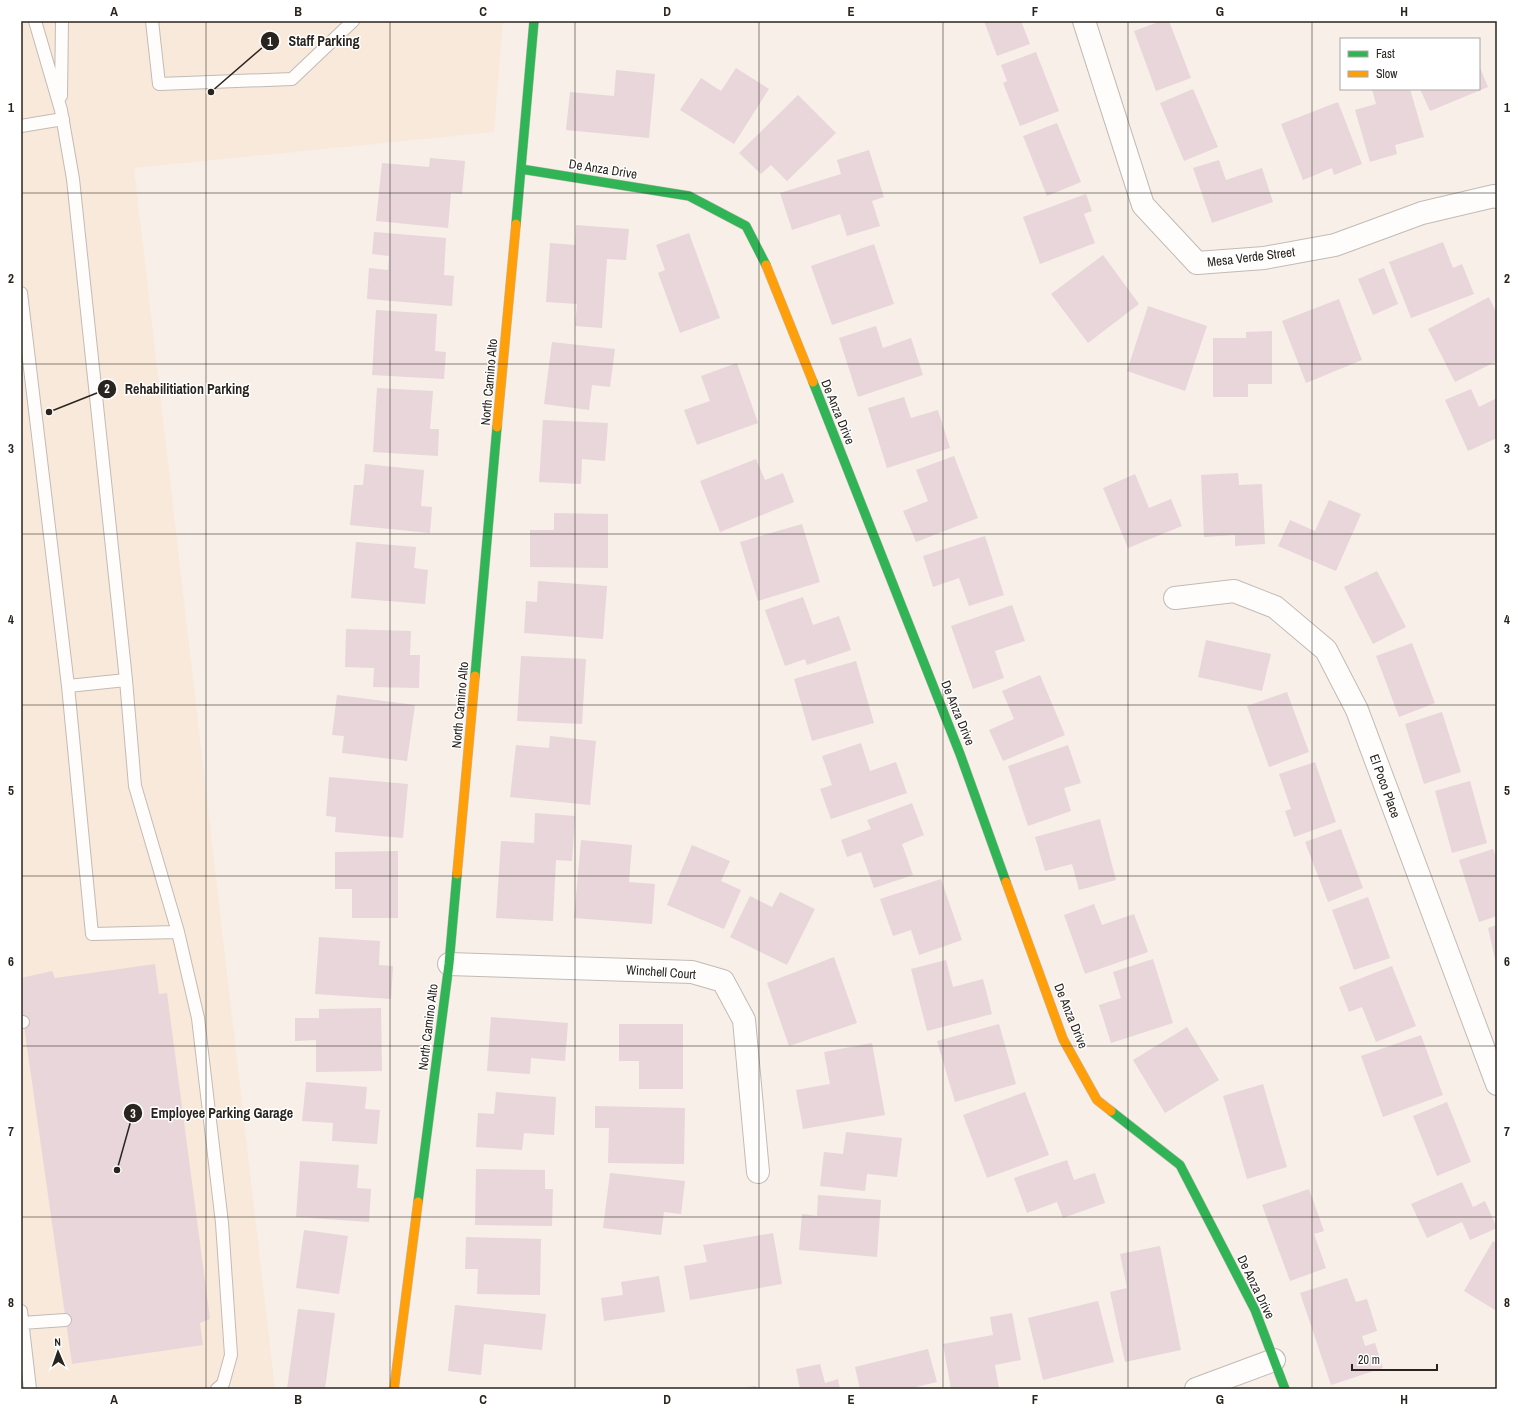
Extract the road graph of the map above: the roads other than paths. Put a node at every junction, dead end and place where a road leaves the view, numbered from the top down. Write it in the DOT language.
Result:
graph roads {
  1 [pos="35,21"];
  2 [pos="62,21"];
  3 [pos="152,21"];
  4 [pos="353,21"];
  5 [pos="534,21"];
  6 [pos="1084,21"];
  7 [pos="62,114"];
  8 [pos="21,126"];
  9 [pos="522,169"];
  10 [pos="1497,197"];
  11 [pos="21,293"];
  12 [pos="1175,598"];
  13 [pos="126,680"];
  14 [pos="68,686"];
  15 [pos="178,932"];
  16 [pos="449,964"];
  17 [pos="1497,1084"];
  18 [pos="758,1172"];
  19 [pos="22,1317"];
  20 [pos="65,1320"];
  21 [pos="1274,1360"];
  22 [pos="30,1389"];
  23 [pos="217,1389"];
  24 [pos="394,1389"];
  25 [pos="1196,1389"];
  26 [pos="1285,1389"];
  1 -- 7 [label="lane"];
  2 -- 7 [label="lane"];
  3 -- 4 [label="lane"];
  5 -- 9 [label="street, North Camino Alto"];
  6 -- 10 [label="street, Mesa Verde Street"];
  7 -- 8 [label="lane"];
  7 -- 13 [label="lane"];
  9 -- 16 [label="street, North Camino Alto"];
  9 -- 21 [label="street, De Anza Drive"];
  11 -- 14 [label="lane"];
  12 -- 17 [label="street, El Poco Place"];
  13 -- 14 [label="lane"];
  13 -- 15 [label="lane"];
  14 -- 15 [label="lane"];
  15 -- 23 [label="lane"];
  16 -- 18 [label="street, Winchell Court"];
  16 -- 24 [label="street, North Camino Alto"];
  19 -- 20 [label="lane"];
  19 -- 22 [label="lane"];
  21 -- 25 [label="street"];
  21 -- 26 [label="street, De Anza Drive"];
}
